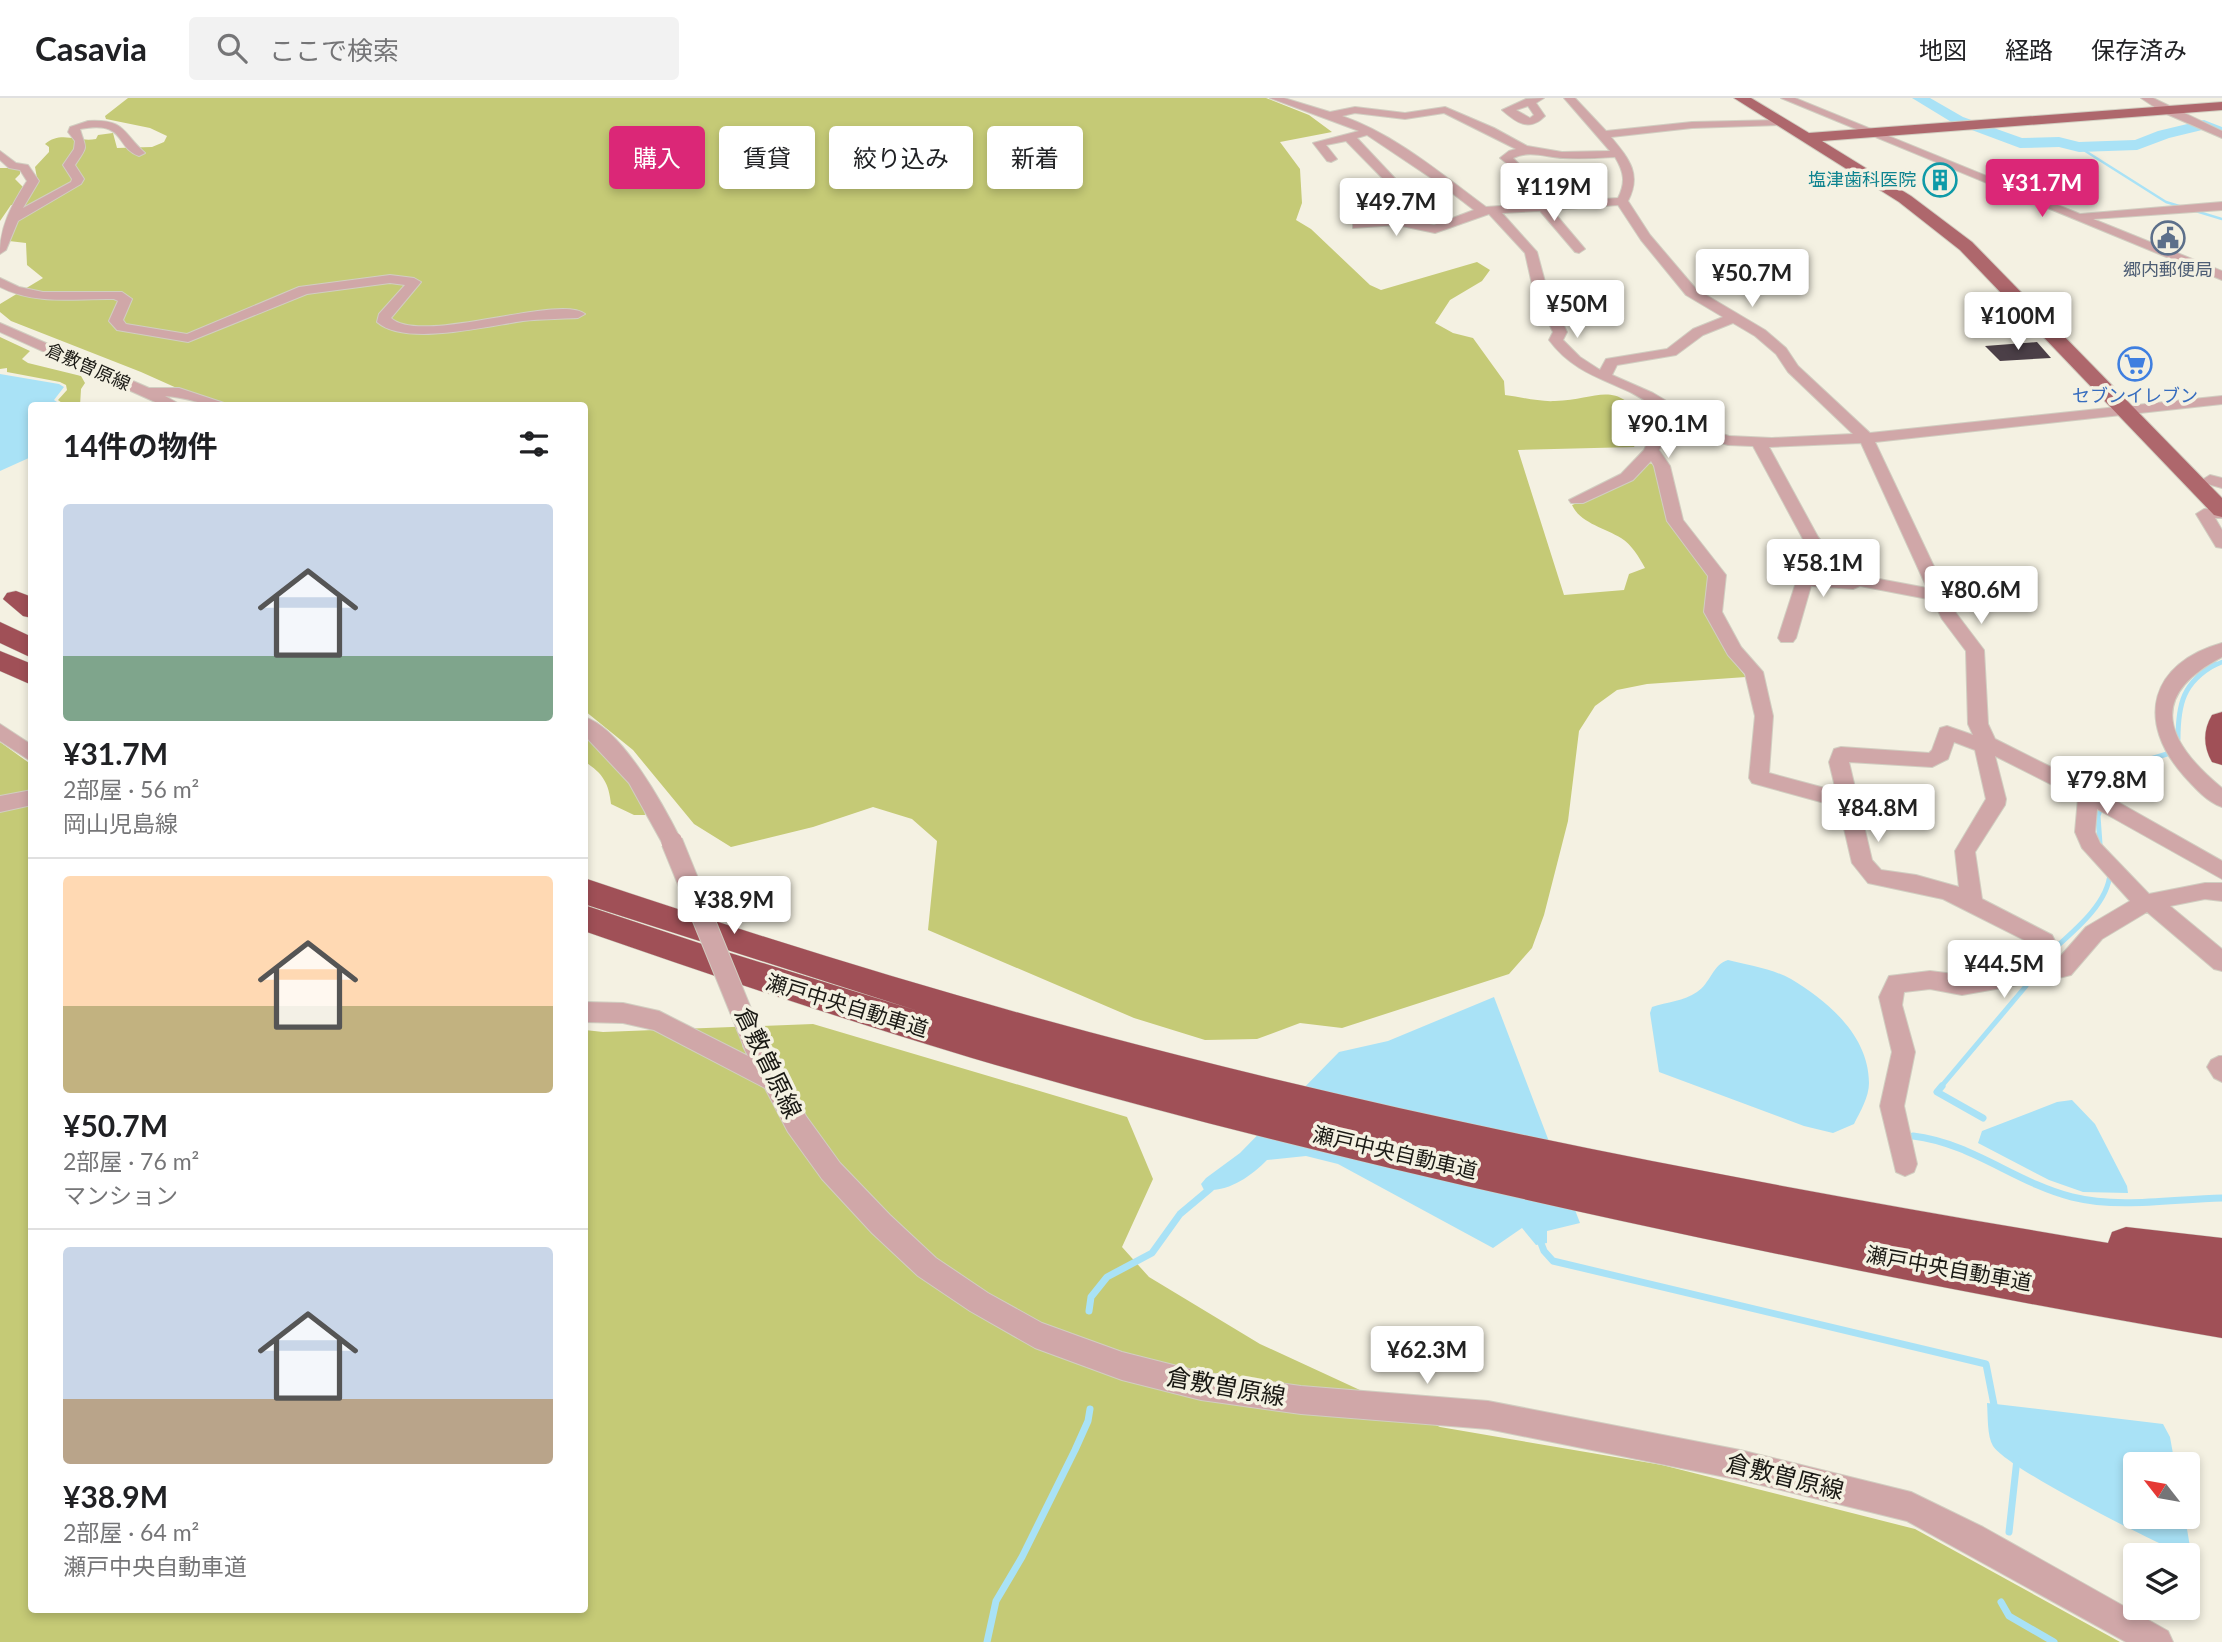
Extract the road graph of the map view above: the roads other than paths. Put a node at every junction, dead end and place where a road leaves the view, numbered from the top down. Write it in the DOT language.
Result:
graph roads {
  1 [pos="1275,98"];
  2 [pos="1569,98"];
  3 [pos="1741,98"];
  4 [pos="1786,98"];
  5 [pos="2147,98"];
  6 [pos="1761,106"];
  7 [pos="2222,106"];
  8 [pos="2166,110"];
  9 [pos="1329,116"];
  10 [pos="1781,122"];
  11 [pos="1873,132"];
  12 [pos="1370,133"];
  13 [pos="1604,135"];
  14 [pos="2222,135"];
  15 [pos="1349,137"];
  16 [pos="1811,137"];
  17 [pos="1532,150"];
  18 [pos="139,153"];
  19 [pos="0,154"];
  20 [pos="1616,154"];
  21 [pos="1331,159"];
  22 [pos="1520,171"];
  23 [pos="1449,186"];
  24 [pos="1404,194"];
  25 [pos="1390,195"];
  26 [pos="1622,201"];
  27 [pos="2222,206"];
  28 [pos="1543,207"];
  29 [pos="1488,211"];
  30 [pos="2078,216"];
  31 [pos="13,219"];
  32 [pos="1357,225"];
  33 [pos="1579,249"];
  34 [pos="0,250"];
  35 [pos="2222,276"];
  36 [pos="0,282"];
  37 [pos="578,314"];
  38 [pos="1733,318"];
  39 [pos="0,327"];
  40 [pos="1604,377"];
  41 [pos="144,392"];
  42 [pos="2222,400"];
  43 [pos="167,402"];
  44 [pos="208,402"];
  45 [pos="2132,408"];
  46 [pos="1701,432"];
  47 [pos="1866,438"];
  48 [pos="1758,442"];
  49 [pos="1652,451"];
  50 [pos="2218,485"];
  51 [pos="1577,500"];
  52 [pos="2222,511"];
  53 [pos="2222,543"];
  54 [pos="1856,581"];
  55 [pos="1939,596"];
  56 [pos="0,631"];
  57 [pos="1787,638"];
  58 [pos="28,647"];
  59 [pos="2222,649"];
  60 [pos="0,660"];
  61 [pos="28,674"];
  62 [pos="2222,722"];
  63 [pos="588,728"];
  64 [pos="0,731"];
  65 [pos="1987,745"];
  66 [pos="28,752"];
  67 [pos="2222,754"];
  68 [pos="2089,795"];
  69 [pos="28,798"];
  70 [pos="2222,799"];
  71 [pos="1847,802"];
  72 [pos="0,804"];
  73 [pos="2222,871"];
  74 [pos="588,892"];
  75 [pos="2222,892"];
  76 [pos="2148,903"];
  77 [pos="1972,905"];
  78 [pos="588,919"];
  79 [pos="2044,941"];
  80 [pos="2222,962"];
  81 [pos="588,1012"];
  82 [pos="774,1081"];
  83 [pos="1243,1102"];
  84 [pos="1905,1164"];
  85 [pos="1643,1191"];
  86 [pos="1812,1209"];
  87 [pos="2222,1257"];
  88 [pos="2222,1282"];
  89 [pos="2222,1318"];
  90 [pos="2157,1642"];
  1 -- 9 [label="street"];
  2 -- 13 [label="street"];
  3 -- 6 [label="main road"];
  4 -- 11 [label="street"];
  5 -- 8 [label="street"];
  6 -- 10 [label="main road"];
  6 -- 16 [label="main road"];
  7 -- 8 [label="main road"];
  8 -- 11 [label="main road"];
  8 -- 14 [label="street"];
  9 -- 12 [label="street"];
  9 -- 17 [label="street"];
  10 -- 13 [label="street"];
  10 -- 16 [label="main road"];
  11 -- 16 [label="main road"];
  11 -- 30 [label="street"];
  12 -- 15 [label="street"];
  12 -- 23 [label="street"];
  13 -- 20 [label="street"];
  15 -- 21 [label="street"];
  15 -- 24 [label="street"];
  16 -- 45 [label="main road"];
  17 -- 20 [label="street"];
  17 -- 22 [label="street"];
  18 -- 31 [label="street"];
  19 -- 31 [label="street"];
  20 -- 26 [label="street"];
  23 -- 24 [label="street"];
  23 -- 29 [label="street"];
  24 -- 25 [label="street"];
  26 -- 28 [label="street"];
  26 -- 38 [label="street"];
  27 -- 30 [label="street"];
  28 -- 29 [label="street"];
  28 -- 33 [label="street"];
  29 -- 32 [label="street"];
  29 -- 40 [label="street"];
  30 -- 35 [label="street"];
  31 -- 34 [label="street"];
  36 -- 37 [label="street"];
  38 -- 40 [label="street"];
  38 -- 47 [label="street"];
  39 -- 41 [label="street, 倉敷曽原線"];
  40 -- 46 [label="street"];
  41 -- 43 [label="street, 倉敷曽原線"];
  41 -- 44 [label="street"];
  42 -- 45 [label="street"];
  45 -- 47 [label="street"];
  45 -- 50 [label="main road"];
  45 -- 52 [label="main road"];
  46 -- 48 [label="street"];
  46 -- 49 [label="street"];
  47 -- 48 [label="street"];
  47 -- 55 [label="street"];
  48 -- 54 [label="street"];
  49 -- 51 [label="street"];
  49 -- 71 [label="street"];
  52 -- 53 [label="street"];
  54 -- 55 [label="street"];
  54 -- 57 [label="street"];
  55 -- 65 [label="street"];
  56 -- 58 [label="highway"];
  59 -- 70 [label="street"];
  60 -- 61 [label="highway"];
  62 -- 67 [label="highway"];
  63 -- 82 [label="street, 倉敷曽原線, bridge"];
  64 -- 66 [label="street"];
  65 -- 68 [label="street"];
  65 -- 71 [label="street"];
  65 -- 77 [label="street"];
  68 -- 73 [label="street"];
  68 -- 76 [label="street"];
  69 -- 72 [label="street"];
  71 -- 77 [label="street"];
  74 -- 83 [label="highway, 瀬戸中央自動車道"];
  75 -- 76 [label="street"];
  76 -- 80 [label="street"];
  76 -- 84 [label="street"];
  77 -- 79 [label="street"];
  78 -- 83 [label="highway, 瀬戸中央自動車道"];
  81 -- 82 [label="street"];
  82 -- 90 [label="street, 倉敷曽原線"];
  83 -- 85 [label="highway, 瀬戸中央自動車道"];
  85 -- 86 [label="highway, 瀬戸中央自動車道"];
  85 -- 89 [label="highway, 瀬戸中央自動車道"];
  86 -- 87 [label="highway"];
  86 -- 88 [label="highway, 瀬戸中央自動車道"];
}
